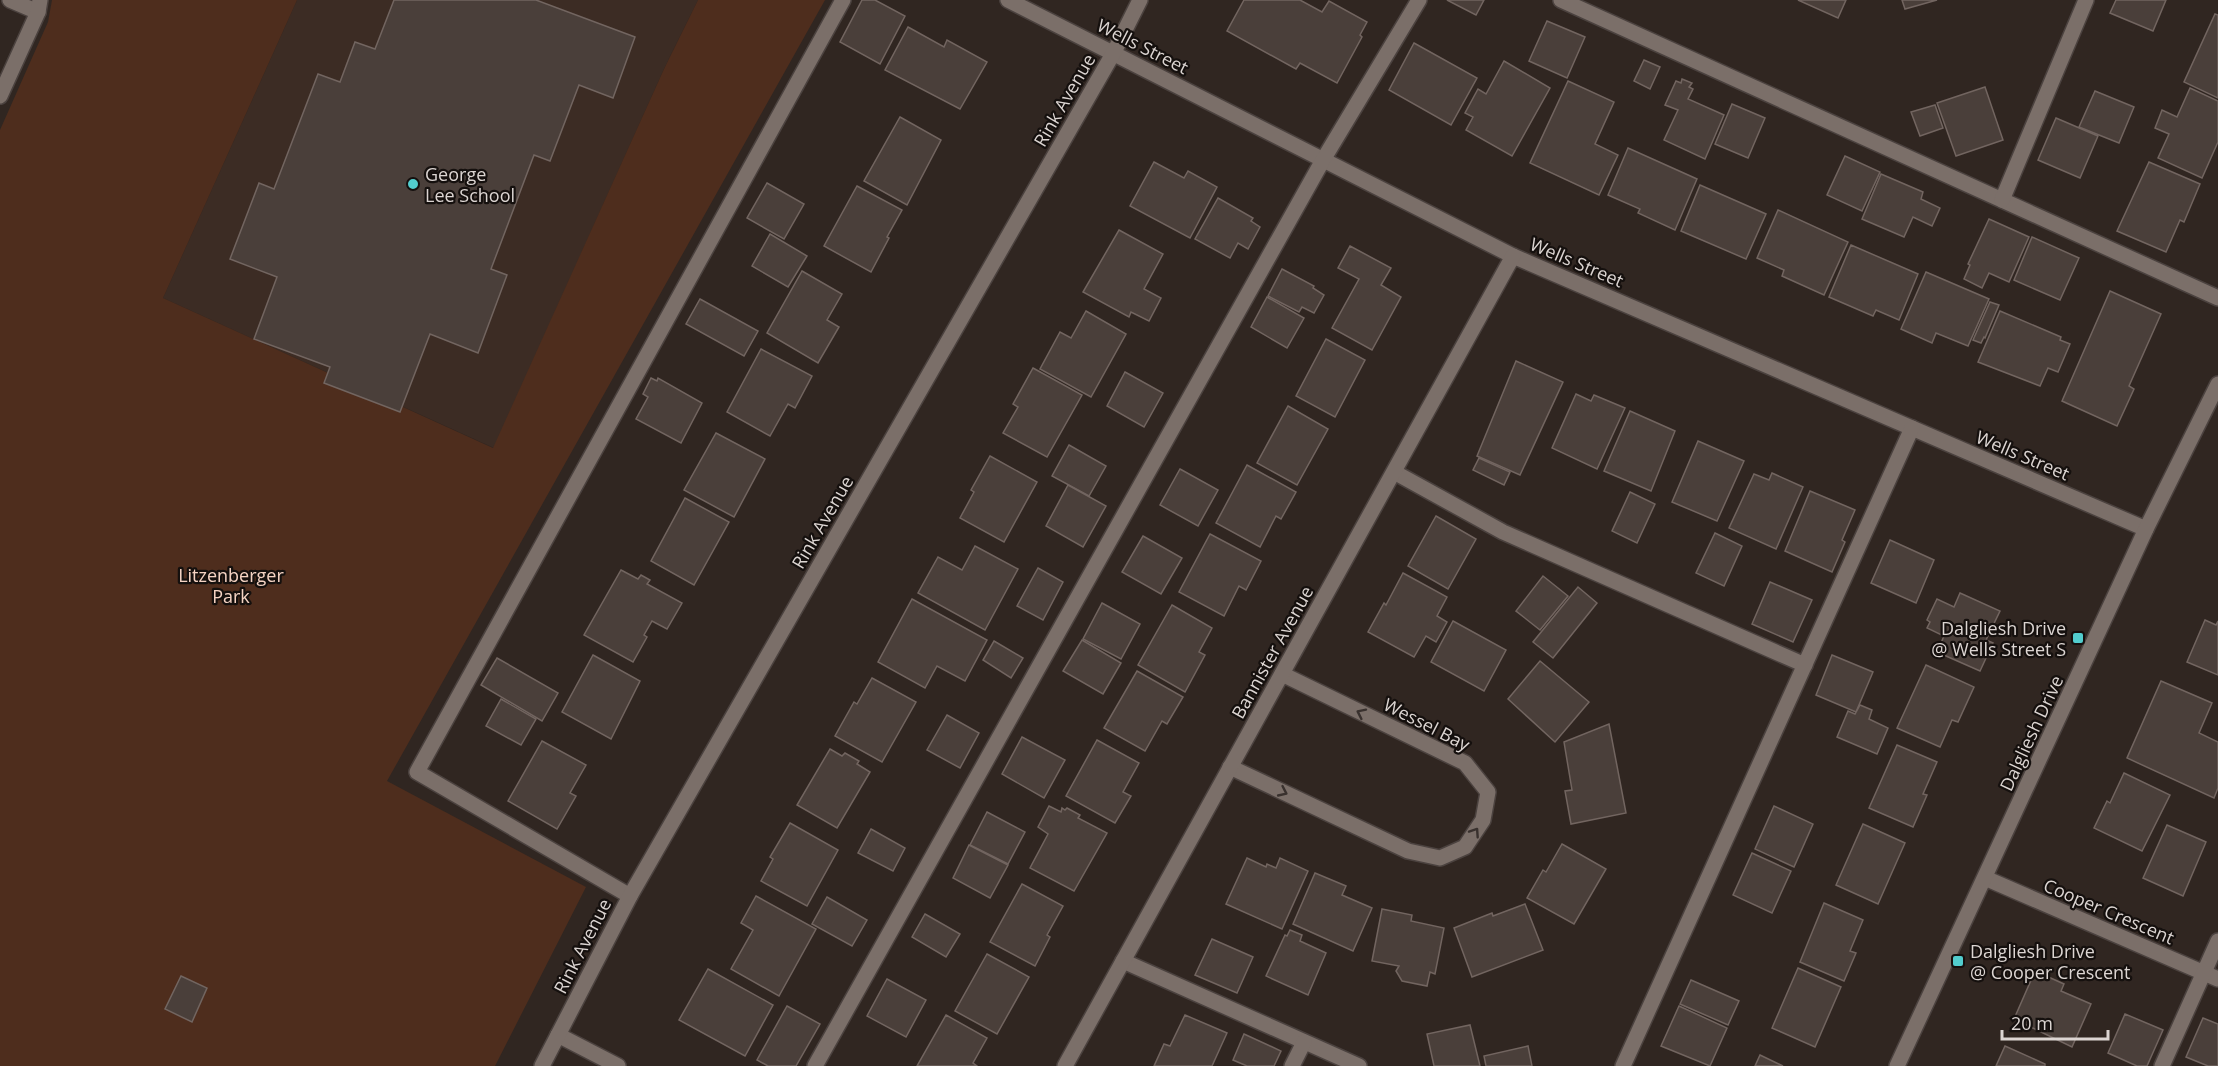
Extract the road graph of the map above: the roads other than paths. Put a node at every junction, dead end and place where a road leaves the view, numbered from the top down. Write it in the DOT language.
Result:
graph roads {
  1 [pos="10,0"];
  2 [pos="843,0"];
  3 [pos="1008,0"];
  4 [pos="1140,0"];
  5 [pos="1419,0"];
  6 [pos="1561,0"];
  7 [pos="2085,0"];
  8 [pos="39,6"];
  9 [pos="1114,52"];
  10 [pos="0,96"];
  11 [pos="1323,160"];
  12 [pos="2002,200"];
  13 [pos="1513,256"];
  14 [pos="2218,298"];
  15 [pos="2218,384"];
  16 [pos="1912,428"];
  17 [pos="1394,472"];
  18 [pos="2146,529"];
  19 [pos="1805,665"];
  20 [pos="1282,674"];
  21 [pos="1230,767"];
  22 [pos="1985,878"];
  23 [pos="630,896"];
  24 [pos="2218,941"];
  25 [pos="1123,961"];
  26 [pos="2211,976"];
  27 [pos="558,1035"];
  28 [pos="1304,1042"];
  29 [pos="542,1066"];
  30 [pos="618,1066"];
  31 [pos="815,1066"];
  32 [pos="1065,1066"];
  33 [pos="1293,1066"];
  34 [pos="1359,1066"];
  35 [pos="1623,1066"];
  36 [pos="1897,1066"];
  37 [pos="2162,1066"];
  1 -- 8 [label="street"];
  2 -- 23 [label="street"];
  3 -- 9 [label="street, Wells Street"];
  4 -- 9 [label="street, Rink Avenue"];
  5 -- 11 [label="street"];
  6 -- 12 [label="street"];
  7 -- 12 [label="street"];
  8 -- 10 [label="street"];
  9 -- 11 [label="street, Wells Street"];
  9 -- 23 [label="street, Rink Avenue"];
  11 -- 13 [label="street, Wells Street"];
  11 -- 31 [label="street"];
  12 -- 14 [label="street"];
  13 -- 16 [label="street, Wells Street"];
  13 -- 17 [label="street, Bannister Avenue"];
  15 -- 18 [label="street, Dalgliesh Drive"];
  16 -- 18 [label="street, Wells Street"];
  16 -- 19 [label="street"];
  17 -- 19 [label="street"];
  17 -- 20 [label="street, Bannister Avenue"];
  18 -- 22 [label="street, Dalgliesh Drive"];
  19 -- 35 [label="street"];
  20 -- 21 [label="street, Bannister Avenue"];
  21 -- 20 [label="street, Wessel Bay, one-way"];
  21 -- 25 [label="street, Bannister Avenue"];
  22 -- 26 [label="street, Cooper Crescent"];
  22 -- 36 [label="street, Dalgliesh Drive"];
  23 -- 27 [label="street, Rink Avenue"];
  24 -- 26 [label="street"];
  25 -- 28 [label="street"];
  25 -- 32 [label="street, Bannister Avenue"];
  26 -- 37 [label="street"];
  27 -- 29 [label="street, Rink Avenue"];
  27 -- 30 [label="street"];
  28 -- 33 [label="street"];
  28 -- 34 [label="street"];
}
